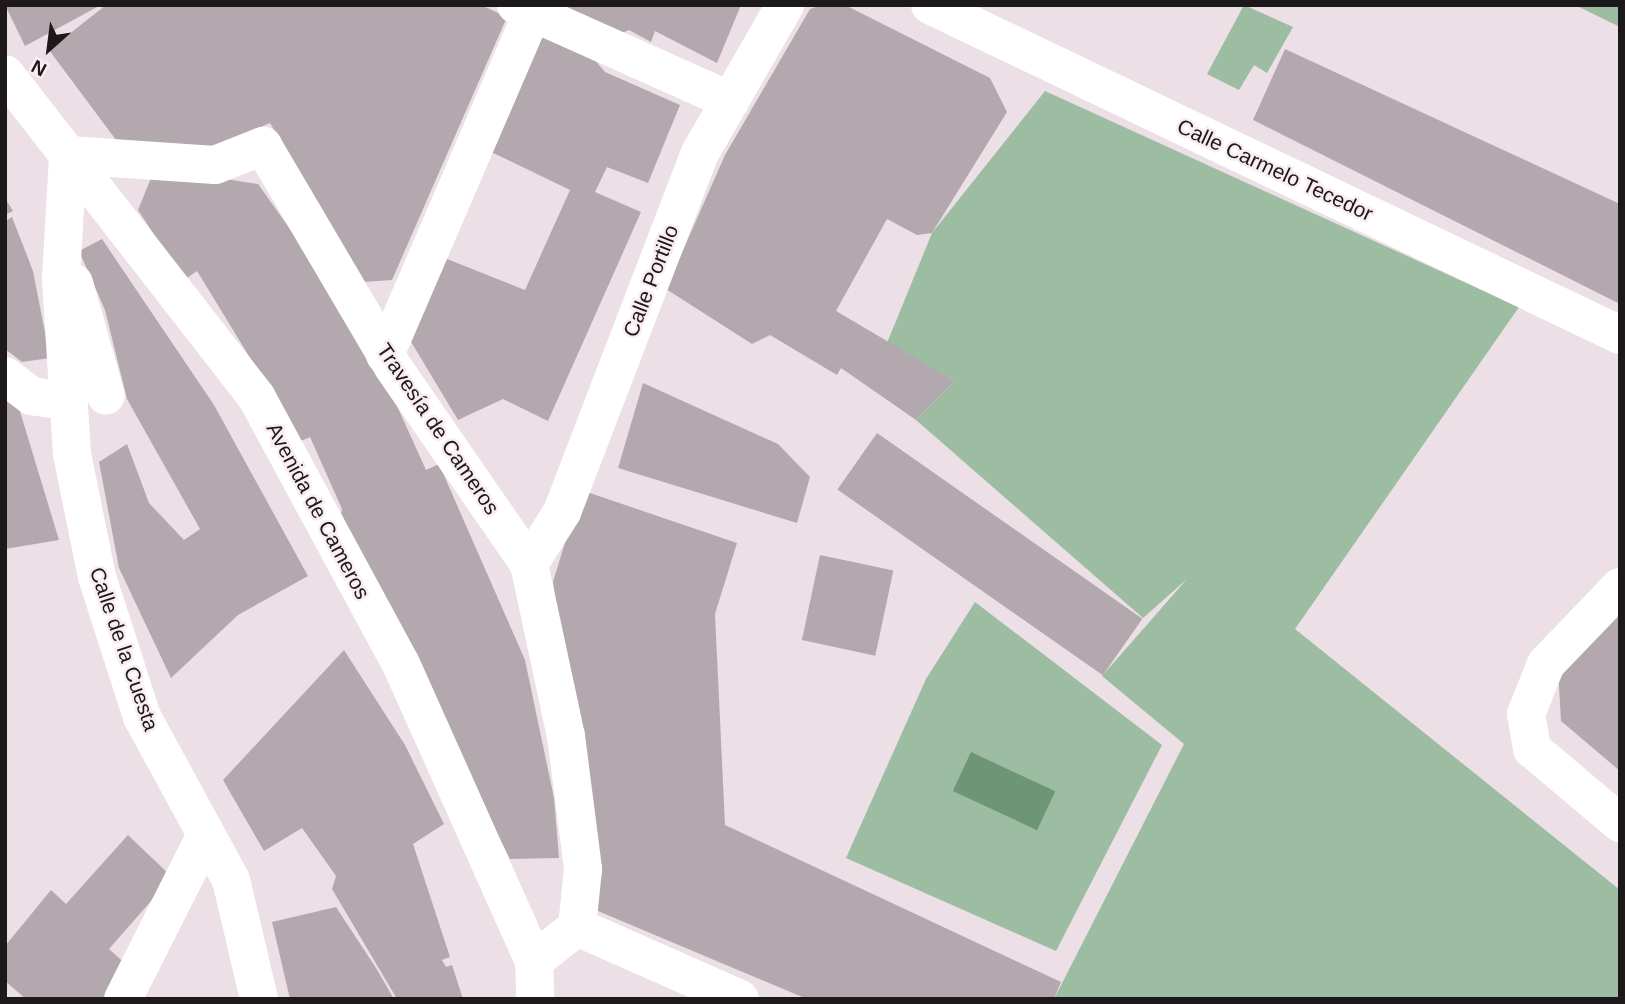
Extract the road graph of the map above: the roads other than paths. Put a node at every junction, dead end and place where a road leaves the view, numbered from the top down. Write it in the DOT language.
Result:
graph roads {
  1 [pos="785,5"];
  2 [pos="930,5"];
  3 [pos="524,9"];
  4 [pos="5,75"];
  5 [pos="731,101"];
  6 [pos="68,155"];
  7 [pos="60,241"];
  8 [pos="1620,335"];
  9 [pos="386,355"];
  10 [pos="5,376"];
  11 [pos="88,399"];
  12 [pos="529,564"];
  13 [pos="1620,587"];
  14 [pos="1620,823"];
  15 [pos="206,835"];
  16 [pos="578,927"];
  17 [pos="534,961"];
  18 [pos="123,999"];
  19 [pos="259,999"];
  20 [pos="536,999"];
  21 [pos="740,999"];
  1 -- 5 [label="street, Calle Portillo"];
  2 -- 8 [label="street, Calle Carmelo Tecedor"];
  3 -- 5 [label="street"];
  3 -- 9 [label="street"];
  4 -- 6 [label="street, Avenida de Cameros"];
  5 -- 12 [label="street, Calle Portillo"];
  6 -- 7 [label="street, Calle de la Cuesta"];
  6 -- 9 [label="street, Travesía de Cameros"];
  6 -- 17 [label="street, Avenida de Cameros"];
  7 -- 11 [label="street, Calle de la Cuesta"];
  7 -- 11 [label="street"];
  9 -- 12 [label="street, Travesía de Cameros"];
  10 -- 11 [label="street"];
  11 -- 15 [label="street, Calle de la Cuesta"];
  12 -- 16 [label="street, Travesía de Cameros"];
  13 -- 14 [label="street"];
  15 -- 18 [label="street"];
  15 -- 19 [label="street, Calle de la Cuesta"];
  16 -- 17 [label="street"];
  16 -- 21 [label="street"];
  17 -- 20 [label="street, Avenida de Cameros"];
}
